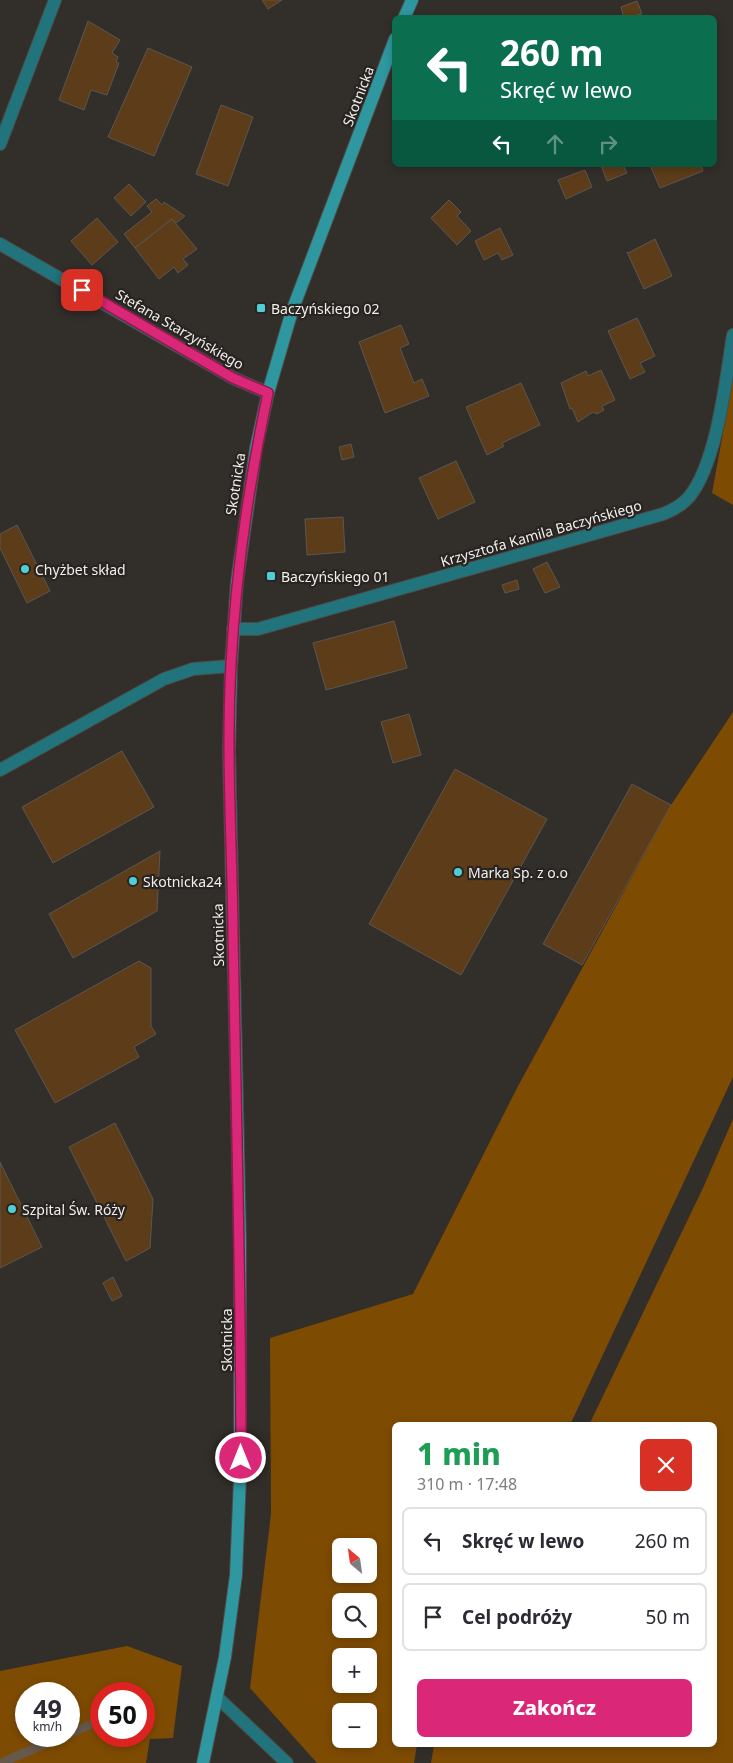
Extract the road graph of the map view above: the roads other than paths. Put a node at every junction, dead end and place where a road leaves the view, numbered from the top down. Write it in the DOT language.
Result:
graph roads {
  1 [pos="55,0"];
  2 [pos="412,0"];
  3 [pos="405,15"];
  4 [pos="392,47"];
  5 [pos="0,144"];
  6 [pos="0,244"];
  7 [pos="733,334"];
  8 [pos="268,393"];
  9 [pos="234,629"];
  10 [pos="231,666"];
  11 [pos="0,770"];
  12 [pos="218,1698"];
  13 [pos="203,1763"];
  14 [pos="287,1763"];
  1 -- 5 [label="street"];
  2 -- 3 [label="main road"];
  4 -- 8 [label="main road, Skotnicka"];
  6 -- 8 [label="street, Stefana Starzyńskiego"];
  7 -- 9 [label="street, Krzysztofa Kamila Baczyńskiego"];
  8 -- 9 [label="main road, Skotnicka"];
  9 -- 10 [label="main road, Skotnicka"];
  10 -- 11 [label="street"];
  10 -- 12 [label="main road, Skotnicka"];
  12 -- 13 [label="main road, Skotnicka"];
  12 -- 14 [label="street"];
}
